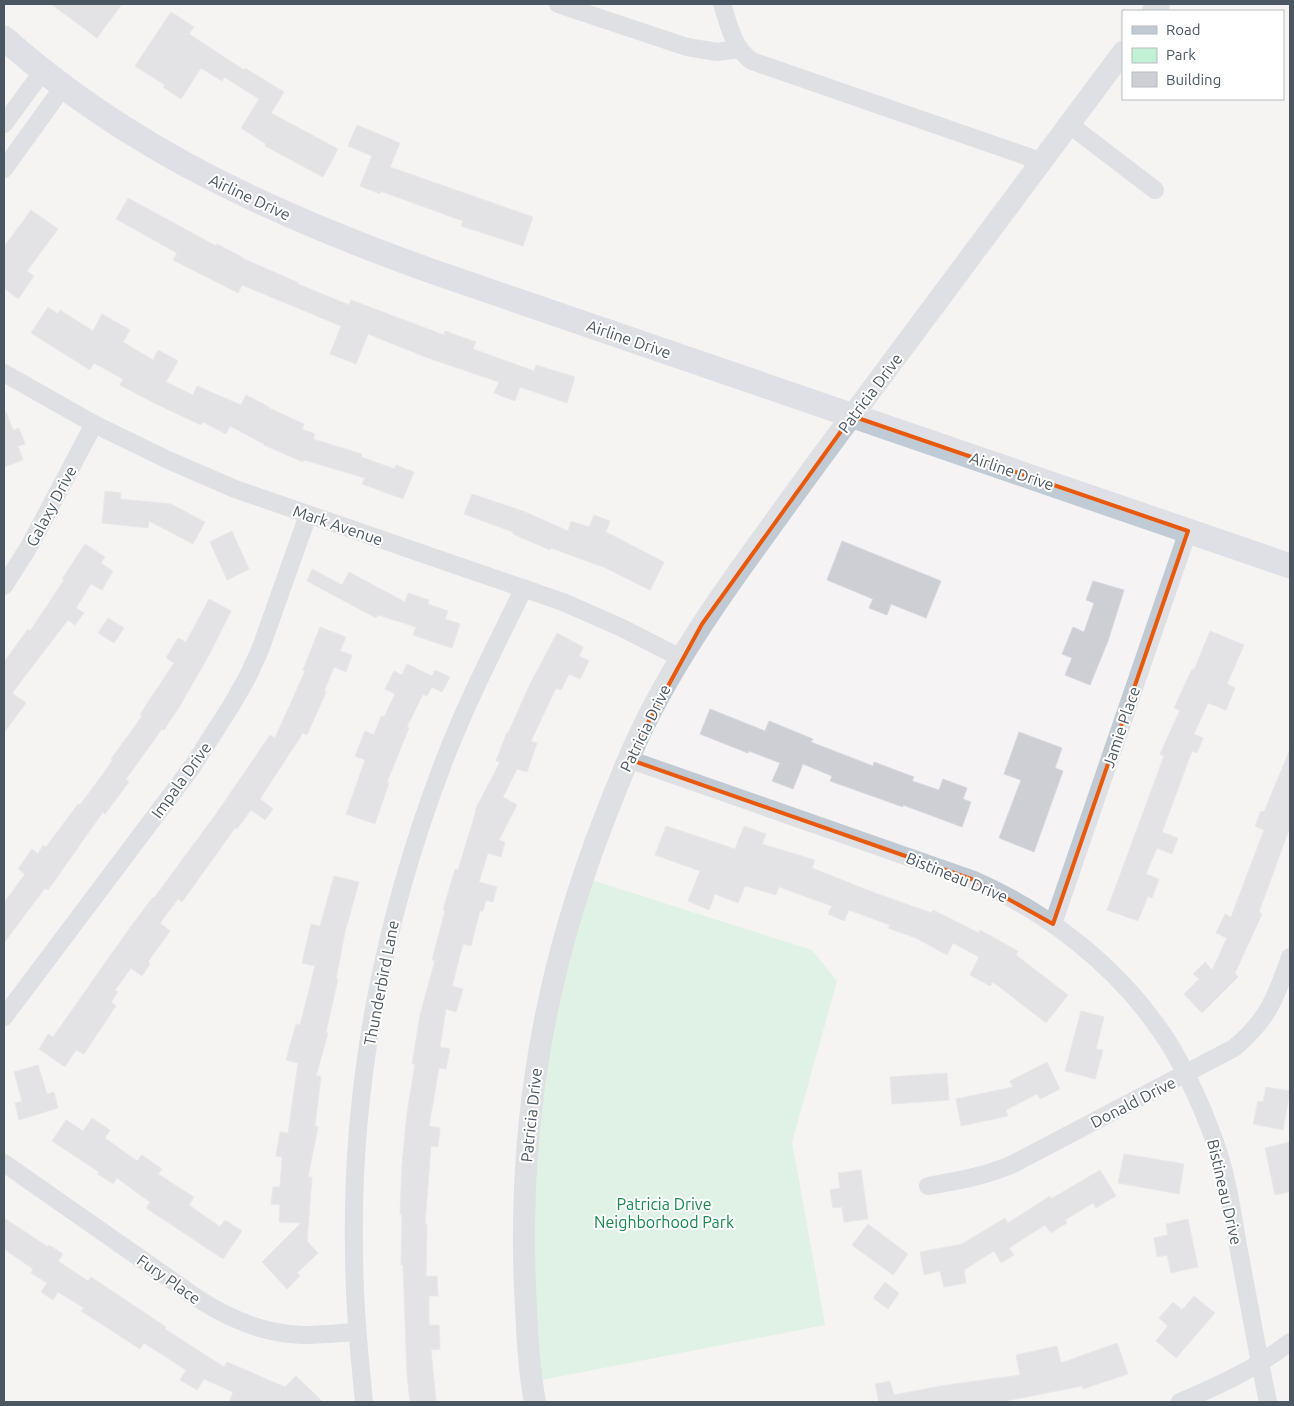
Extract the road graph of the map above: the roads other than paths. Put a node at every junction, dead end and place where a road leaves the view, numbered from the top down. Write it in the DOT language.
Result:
graph roads {
  1 [pos="558,4"];
  2 [pos="722,4"];
  3 [pos="4,38"];
  4 [pos="738,49"];
  5 [pos="1122,53"];
  6 [pos="43,71"];
  7 [pos="64,87"];
  8 [pos="4,124"];
  9 [pos="1070,125"];
  10 [pos="1043,162"];
  11 [pos="4,169"];
  12 [pos="1154,190"];
  13 [pos="4,373"];
  14 [pos="852,416"];
  15 [pos="94,424"];
  16 [pos="308,515"];
  17 [pos="1188,531"];
  18 [pos="1290,566"];
  19 [pos="4,586"];
  20 [pos="524,588"];
  21 [pos="681,658"];
  22 [pos="628,759"];
  23 [pos="1054,924"];
  24 [pos="1290,957"];
  25 [pos="4,1017"];
  26 [pos="1186,1074"];
  27 [pos="4,1163"];
  28 [pos="928,1186"];
  29 [pos="357,1332"];
  30 [pos="1290,1342"];
  31 [pos="1260,1363"];
  32 [pos="364,1402"];
  33 [pos="535,1402"];
  34 [pos="1180,1402"];
  35 [pos="1268,1402"];
  1 -- 4 [label="street"];
  2 -- 4 [label="street"];
  3 -- 6 [label="main road, Airline Drive"];
  4 -- 10 [label="street"];
  5 -- 9 [label="street, Patricia Drive"];
  6 -- 7 [label="main road, Airline Drive"];
  6 -- 8 [label="street"];
  7 -- 11 [label="street"];
  7 -- 14 [label="main road, Airline Drive"];
  9 -- 10 [label="street, Patricia Drive"];
  9 -- 12 [label="street"];
  10 -- 14 [label="street, Patricia Drive"];
  13 -- 15 [label="street, Mark Avenue"];
  14 -- 17 [label="main road, Airline Drive"];
  14 -- 21 [label="street, Patricia Drive"];
  15 -- 16 [label="street, Mark Avenue"];
  15 -- 19 [label="street, Galaxy Drive"];
  16 -- 20 [label="street, Mark Avenue"];
  16 -- 25 [label="street, Impala Drive"];
  17 -- 18 [label="main road, Airline Drive"];
  17 -- 23 [label="street, Jamie Place"];
  20 -- 21 [label="street, Mark Avenue"];
  20 -- 29 [label="street, Thunderbird Lane"];
  21 -- 22 [label="street, Patricia Drive"];
  22 -- 23 [label="street, Bistineau Drive"];
  22 -- 33 [label="street, Patricia Drive"];
  23 -- 26 [label="street, Bistineau Drive"];
  24 -- 26 [label="street, Donald Drive"];
  26 -- 28 [label="street, Donald Drive"];
  26 -- 31 [label="street, Bistineau Drive"];
  27 -- 29 [label="street, Fury Place"];
  29 -- 32 [label="street, Thunderbird Lane"];
  30 -- 31 [label="street"];
  31 -- 34 [label="street"];
  31 -- 35 [label="street, Bistineau Drive"];
}
